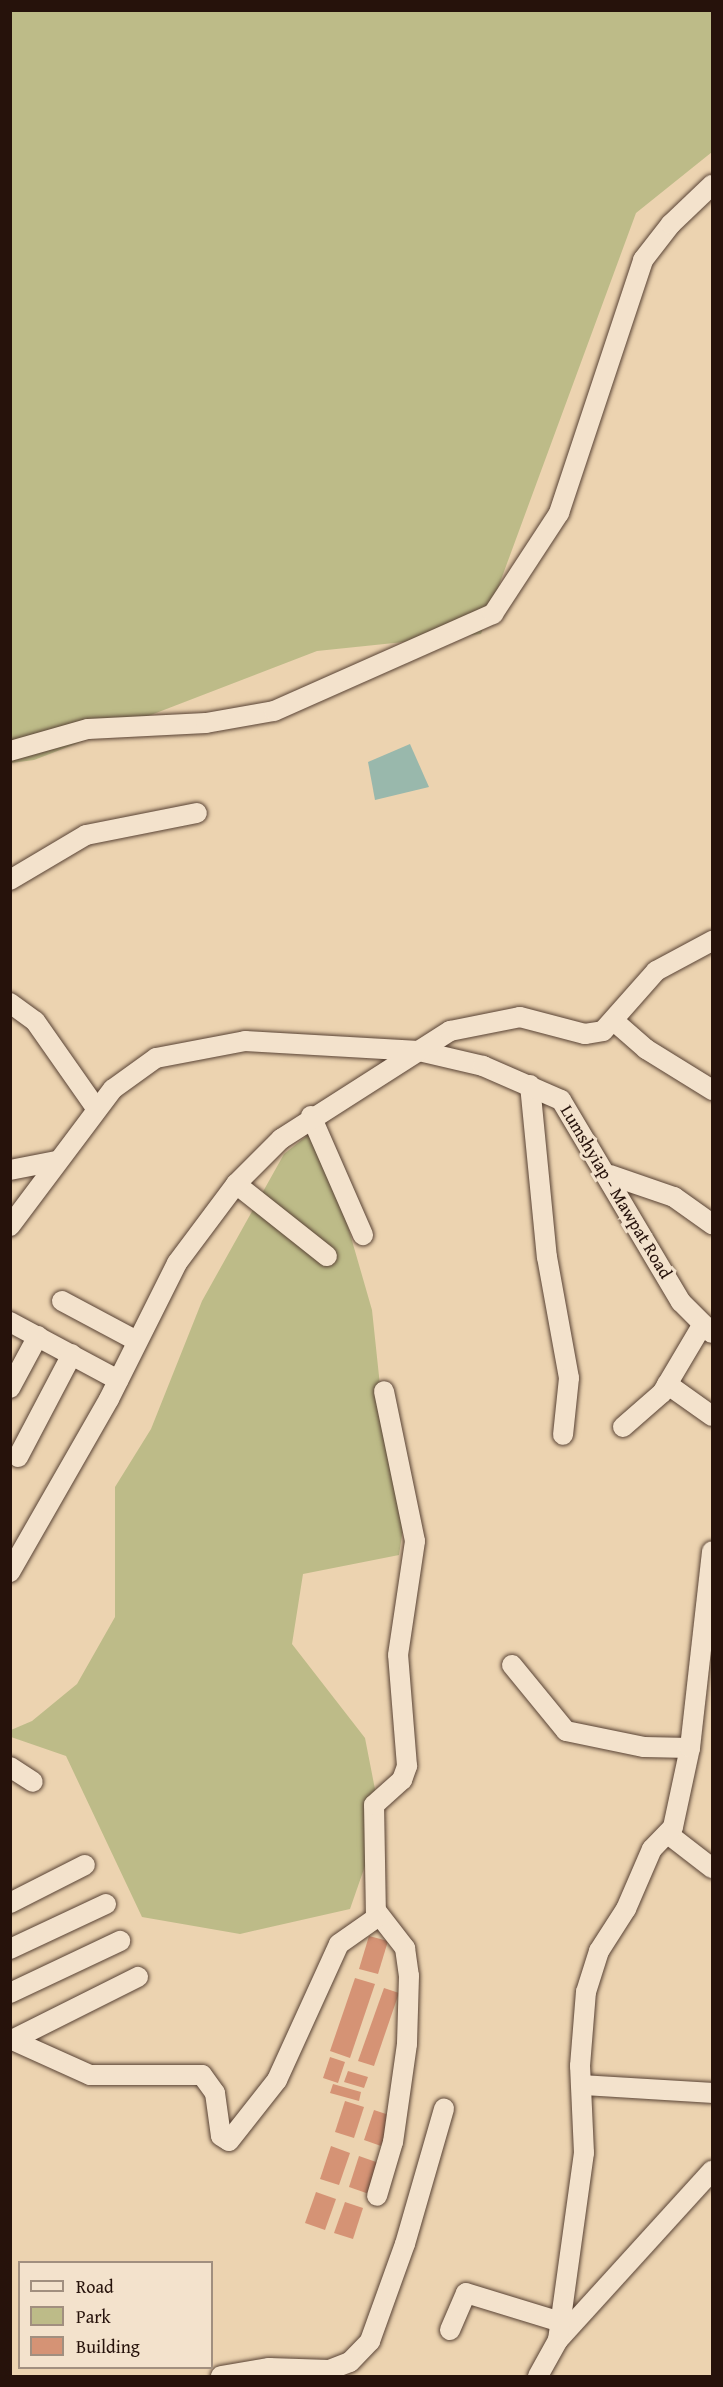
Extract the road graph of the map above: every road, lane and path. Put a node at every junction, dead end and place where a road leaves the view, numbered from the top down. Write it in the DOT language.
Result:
graph roads {
  1 [pos="712,185"];
  2 [pos="10,751"];
  3 [pos="197,813"];
  4 [pos="10,880"];
  5 [pos="712,941"];
  6 [pos="10,1003"];
  7 [pos="614,1021"];
  8 [pos="419,1051"];
  9 [pos="530,1085"];
  10 [pos="712,1090"];
  11 [pos="96,1108"];
  12 [pos="311,1116"];
  13 [pos="56,1161"];
  14 [pos="10,1170"];
  15 [pos="610,1174"];
  16 [pos="236,1184"];
  17 [pos="712,1224"];
  18 [pos="10,1226"];
  19 [pos="363,1235"];
  20 [pos="327,1256"];
  21 [pos="62,1301"];
  22 [pos="10,1322"];
  23 [pos="708,1328"];
  24 [pos="38,1336"];
  25 [pos="137,1341"];
  26 [pos="72,1354"];
  27 [pos="118,1380"];
  28 [pos="667,1384"];
  29 [pos="10,1388"];
  30 [pos="384,1391"];
  31 [pos="712,1416"];
  32 [pos="623,1427"];
  33 [pos="563,1435"];
  34 [pos="18,1457"];
  35 [pos="712,1551"];
  36 [pos="10,1572"];
  37 [pos="512,1665"];
  38 [pos="690,1748"];
  39 [pos="10,1767"];
  40 [pos="33,1782"];
  41 [pos="668,1834"];
  42 [pos="84,1865"];
  43 [pos="712,1868"];
  44 [pos="10,1903"];
  45 [pos="106,1904"];
  46 [pos="377,1912"];
  47 [pos="120,1941"];
  48 [pos="10,1949"];
  49 [pos="138,1977"];
  50 [pos="10,1993"];
  51 [pos="11,2040"];
  52 [pos="582,2085"];
  53 [pos="712,2093"];
  54 [pos="444,2109"];
  55 [pos="712,2171"];
  56 [pos="377,2196"];
  57 [pos="450,2330"];
  58 [pos="559,2331"];
  59 [pos="221,2376"];
  60 [pos="538,2376"];
  1 -- 2 [label="street"];
  3 -- 4 [label="street"];
  5 -- 7 [label="street"];
  6 -- 11 [label="street"];
  7 -- 8 [label="street"];
  7 -- 10 [label="street"];
  8 -- 9 [label="street, Lumshyiap - Mawpat Road"];
  8 -- 11 [label="street, Lumshyiap - Mawpat Road"];
  8 -- 12 [label="street"];
  9 -- 15 [label="street, Lumshyiap - Mawpat Road"];
  9 -- 33 [label="street"];
  11 -- 13 [label="street, Lumshyiap - Mawpat Road"];
  12 -- 16 [label="street"];
  12 -- 19 [label="street"];
  13 -- 14 [label="street"];
  13 -- 18 [label="street, Lumshyiap - Mawpat Road"];
  15 -- 17 [label="street"];
  15 -- 23 [label="street, Lumshyiap - Mawpat Road"];
  16 -- 20 [label="street"];
  16 -- 25 [label="street"];
  21 -- 25 [label="street"];
  22 -- 24 [label="street"];
  23 -- 28 [label="street"];
  24 -- 26 [label="street"];
  24 -- 29 [label="street"];
  25 -- 27 [label="street"];
  26 -- 27 [label="street"];
  26 -- 34 [label="street"];
  27 -- 36 [label="street"];
  28 -- 31 [label="street"];
  28 -- 32 [label="street"];
  30 -- 46 [label="street"];
  35 -- 38 [label="street"];
  37 -- 38 [label="street"];
  38 -- 41 [label="street"];
  39 -- 40 [label="street"];
  41 -- 43 [label="street"];
  41 -- 52 [label="street"];
  42 -- 44 [label="street"];
  45 -- 48 [label="street"];
  46 -- 51 [label="street"];
  46 -- 56 [label="street"];
  47 -- 50 [label="street"];
  49 -- 51 [label="street"];
  52 -- 53 [label="street"];
  52 -- 58 [label="street"];
  54 -- 59 [label="street"];
  55 -- 58 [label="street"];
  57 -- 58 [label="street"];
  58 -- 60 [label="street"];
}
